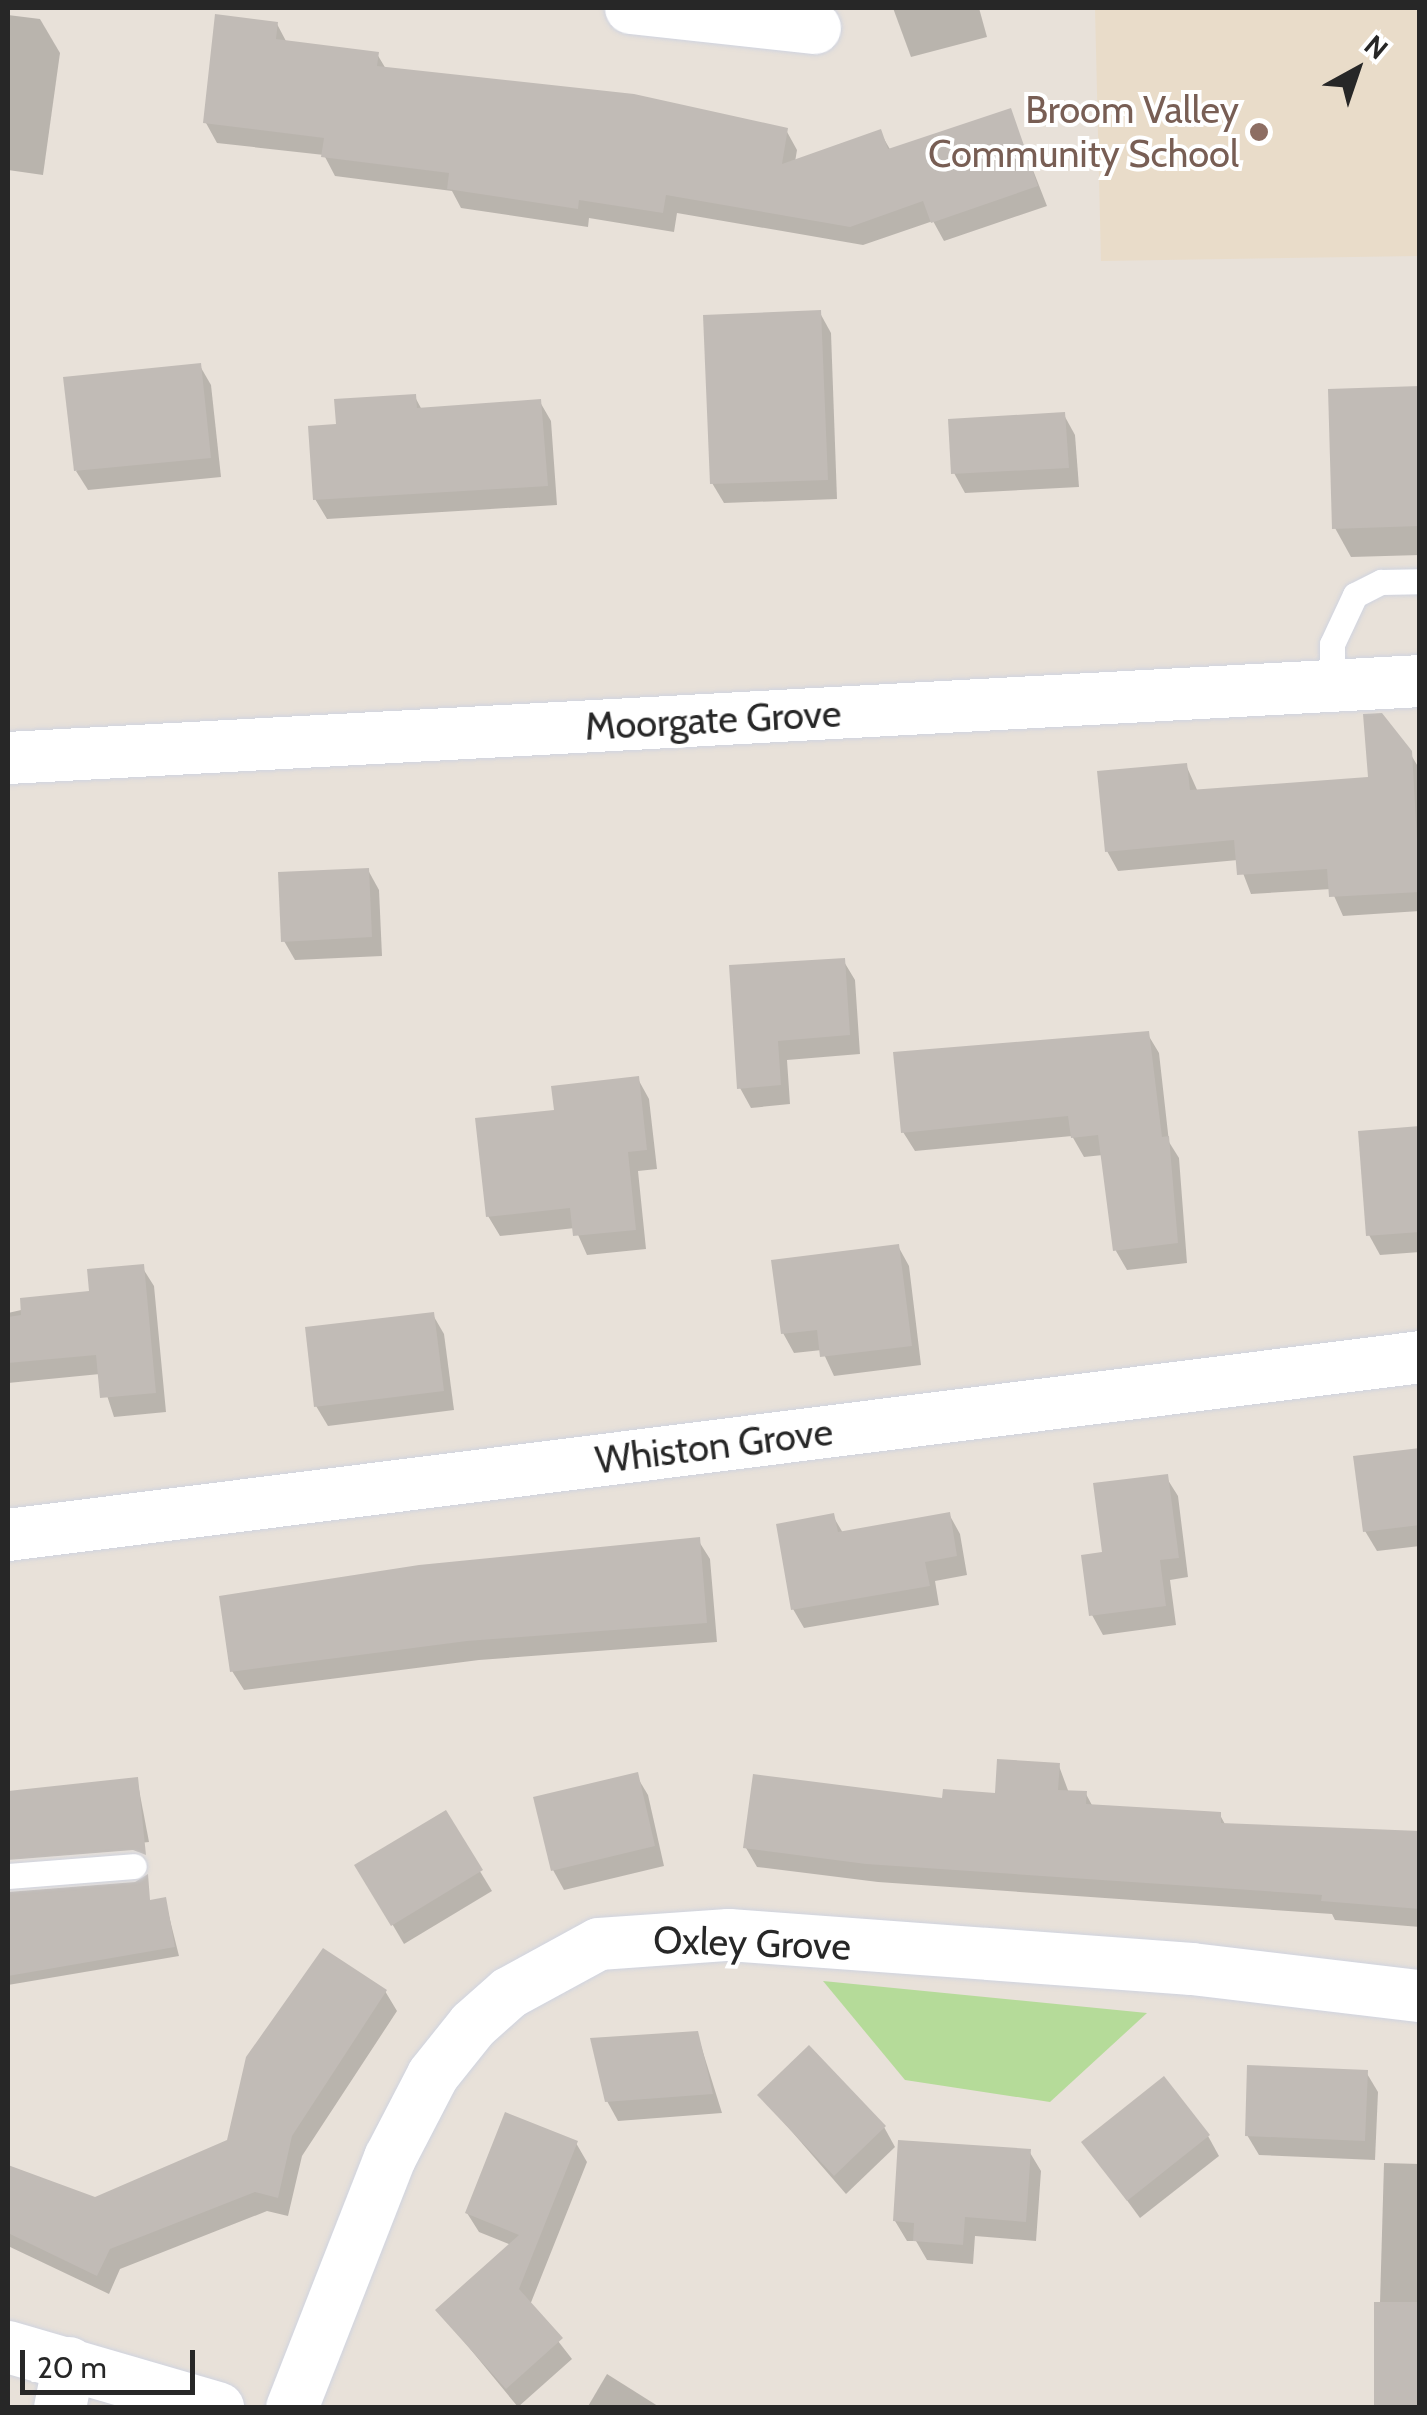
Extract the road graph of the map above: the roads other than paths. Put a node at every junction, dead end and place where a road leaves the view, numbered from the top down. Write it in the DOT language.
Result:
graph roads {
  1 [pos="630,8"];
  2 [pos="686,10"];
  3 [pos="815,28"];
  4 [pos="1420,581"];
  5 [pos="1420,682"];
  6 [pos="1332,686"];
  7 [pos="8,758"];
  8 [pos="1420,1358"];
  9 [pos="8,1535"];
  10 [pos="134,1866"];
  11 [pos="8,1876"];
  12 [pos="1420,1996"];
  13 [pos="8,2347"];
  14 [pos="65,2385"];
  15 [pos="218,2408"];
  16 [pos="292,2408"];
  1 -- 2 [label="street"];
  2 -- 3 [label="street"];
  4 -- 6 [label="lane"];
  5 -- 6 [label="street, Moorgate Grove"];
  6 -- 7 [label="street, Moorgate Grove"];
  8 -- 9 [label="street, Whiston Grove"];
  10 -- 11 [label="lane"];
  12 -- 16 [label="street, Oxley Grove"];
  13 -- 14 [label="street"];
  14 -- 15 [label="street"];
}
